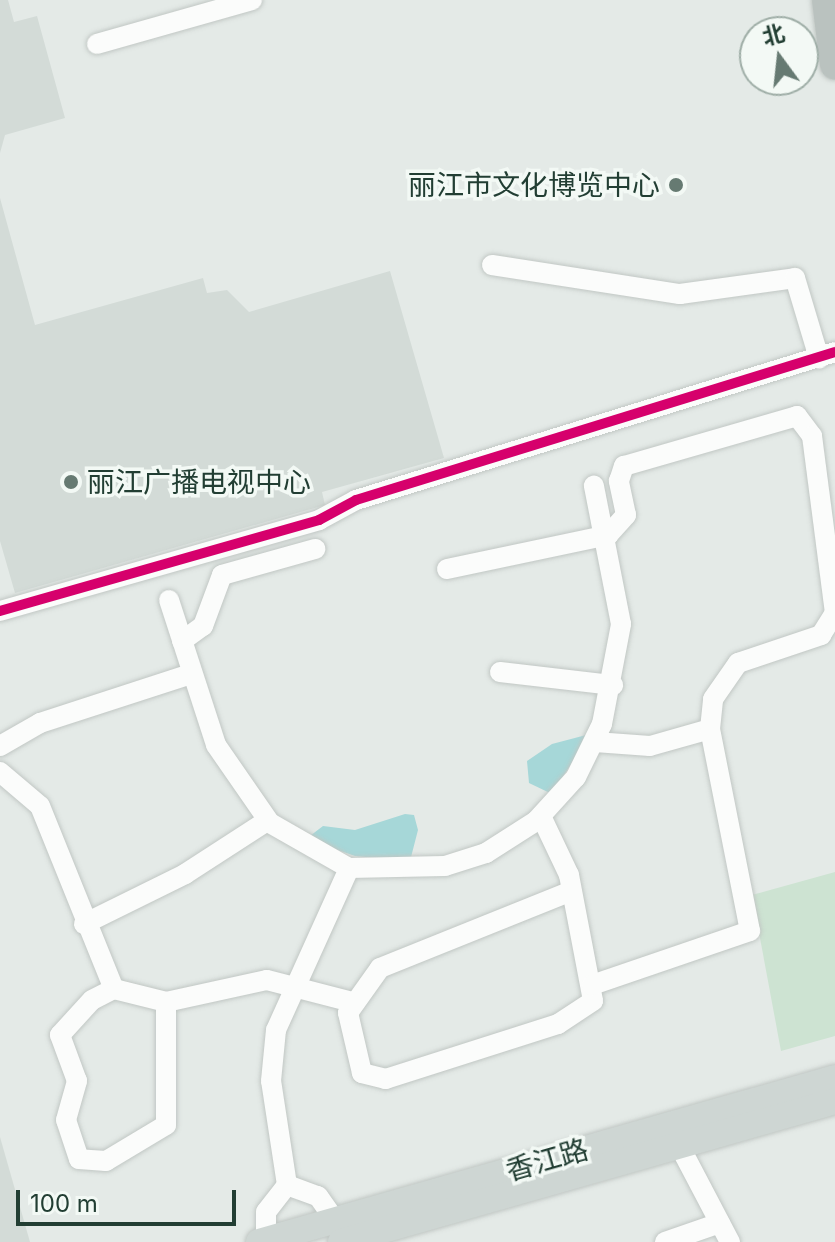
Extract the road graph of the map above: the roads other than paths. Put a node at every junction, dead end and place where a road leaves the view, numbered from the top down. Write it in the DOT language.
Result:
graph roads {
  1 [pos="252,0"];
  2 [pos="827,0"];
  3 [pos="97,44"];
  4 [pos="835,65"];
  5 [pos="492,265"];
  6 [pos="827,355"];
  7 [pos="594,486"];
  8 [pos="608,535"];
  9 [pos="315,549"];
  10 [pos="447,569"];
  11 [pos="169,600"];
  12 [pos="0,611"];
  13 [pos="835,613"];
  14 [pos="182,641"];
  15 [pos="500,672"];
  16 [pos="191,674"];
  17 [pos="613,685"];
  18 [pos="710,729"];
  19 [pos="595,742"];
  20 [pos="7,744"];
  21 [pos="0,772"];
  22 [pos="22,786"];
  23 [pos="541,816"];
  24 [pos="267,821"];
  25 [pos="349,868"];
  26 [pos="567,893"];
  27 [pos="84,924"];
  28 [pos="292,983"];
  29 [pos="592,985"];
  30 [pos="114,989"];
  31 [pos="166,1002"];
  32 [pos="352,1002"];
  33 [pos="835,1078"];
  34 [pos="835,1101"];
  35 [pos="679,1145"];
  36 [pos="287,1185"];
  37 [pos="720,1223"];
  38 [pos="338,1231"];
  39 [pos="263,1241"];
  40 [pos="665,1242"];
  41 [pos="730,1242"];
  1 -- 3 [label="street"];
  2 -- 4 [label="highway"];
  5 -- 6 [label="street"];
  6 -- 12 [label="street"];
  7 -- 8 [label="street"];
  8 -- 10 [label="street"];
  8 -- 13 [label="street"];
  8 -- 17 [label="street"];
  9 -- 14 [label="street"];
  11 -- 14 [label="street"];
  13 -- 18 [label="street"];
  14 -- 16 [label="street"];
  15 -- 17 [label="street"];
  16 -- 20 [label="street"];
  16 -- 24 [label="street"];
  17 -- 19 [label="street"];
  18 -- 19 [label="street"];
  18 -- 29 [label="street"];
  19 -- 23 [label="street"];
  20 -- 22 [label="street"];
  21 -- 22 [label="street"];
  22 -- 27 [label="street"];
  23 -- 25 [label="street"];
  23 -- 26 [label="street"];
  24 -- 25 [label="street"];
  24 -- 27 [label="street"];
  25 -- 28 [label="street"];
  26 -- 29 [label="street"];
  26 -- 32 [label="street"];
  27 -- 30 [label="street"];
  28 -- 31 [label="street"];
  28 -- 32 [label="street"];
  28 -- 36 [label="street"];
  29 -- 32 [label="street"];
  30 -- 31 [label="street"];
  30 -- 31 [label="street"];
  33 -- 38 [label="main road, 香江路"];
  34 -- 35 [label="main road, 香江路"];
  35 -- 37 [label="street"];
  35 -- 38 [label="main road, 香江路"];
  36 -- 38 [label="street"];
  36 -- 39 [label="street"];
  37 -- 40 [label="street"];
  37 -- 41 [label="street"];
  38 -- 39 [label="main road, 香江路"];
}
